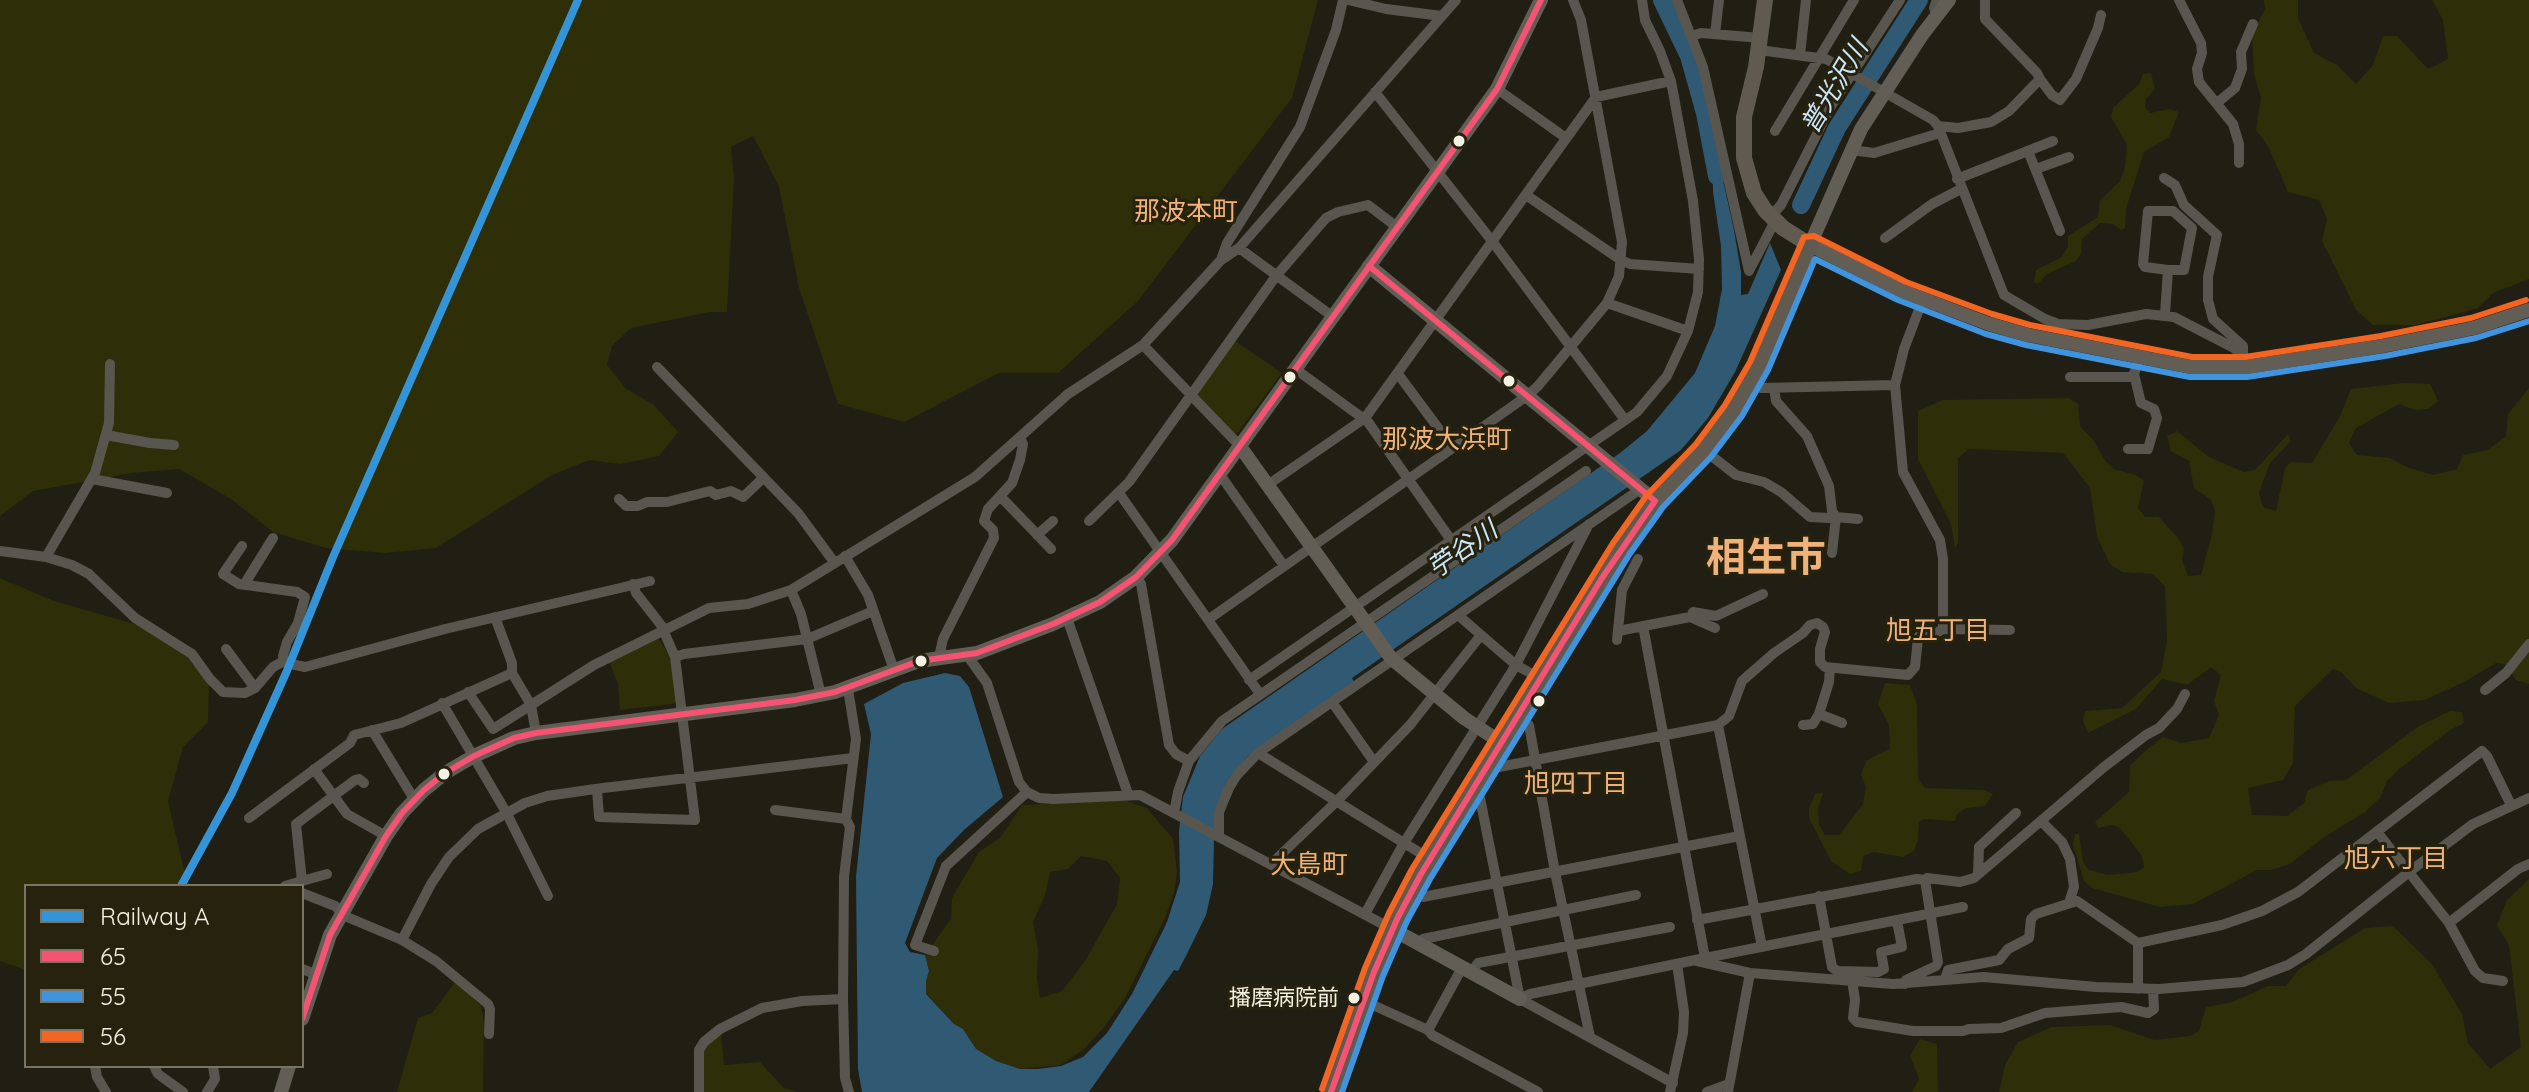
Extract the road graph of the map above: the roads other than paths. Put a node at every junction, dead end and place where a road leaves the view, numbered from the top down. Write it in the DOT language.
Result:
graph roads {
  1 [pos="1345,0"];
  2 [pos="1456,0"];
  3 [pos="1541,0"];
  4 [pos="1573,0"];
  5 [pos="1642,0"];
  6 [pos="1677,0"];
  7 [pos="1719,0"];
  8 [pos="1806,0"];
  9 [pos="1854,0"];
  10 [pos="1900,0"];
  11 [pos="1949,0"];
  12 [pos="1985,0"];
  13 [pos="2179,0"];
  14 [pos="1761,1"];
  15 [pos="1936,7"];
  16 [pos="2101,15"];
  17 [pos="1442,16"];
  18 [pos="2253,24"];
  19 [pos="1715,34"];
  20 [pos="1692,36"];
  21 [pos="1760,44"];
  22 [pos="1800,55"];
  23 [pos="1820,57"];
  24 [pos="1853,75"];
  25 [pos="2040,79"];
  26 [pos="1671,81"];
  27 [pos="1497,89"];
  28 [pos="1375,92"];
  29 [pos="1881,92"];
  30 [pos="1596,97"];
  31 [pos="2217,103"];
  32 [pos="1939,130"];
  33 [pos="1775,131"];
  34 [pos="1566,138"];
  35 [pos="2053,141"];
  36 [pos="1851,150"];
  37 [pos="2028,151"];
  38 [pos="2069,157"];
  39 [pos="2239,163"];
  40 [pos="2036,169"];
  41 [pos="1438,171"];
  42 [pos="2164,178"];
  43 [pos="1959,184"];
  44 [pos="1526,195"];
  45 [pos="1772,219"];
  46 [pos="1397,227"];
  47 [pos="2060,231"];
  48 [pos="1885,238"];
  49 [pos="1492,241"];
  50 [pos="1810,245"];
  51 [pos="1239,248"];
  52 [pos="1221,260"];
  53 [pos="1621,260"];
  54 [pos="1369,266"];
  55 [pos="1699,269"];
  56 [pos="2168,270"];
  57 [pos="1276,276"];
  58 [pos="1923,299"];
  59 [pos="1607,303"];
  60 [pos="2529,310"];
  61 [pos="2165,314"];
  62 [pos="1332,316"];
  63 [pos="1436,320"];
  64 [pos="1688,331"];
  65 [pos="1143,345"];
  66 [pos="1572,347"];
  67 [pos="2139,358"];
  68 [pos="2244,362"];
  69 [pos="110,364"];
  70 [pos="657,367"];
  71 [pos="1294,368"];
  72 [pos="1398,374"];
  73 [pos="2134,374"];
  74 [pos="2070,377"];
  75 [pos="1749,384"];
  76 [pos="1895,385"];
  77 [pos="1774,388"];
  78 [pos="1191,393"];
  79 [pos="1527,396"];
  80 [pos="1365,418"];
  81 [pos="1625,420"];
  82 [pos="106,435"];
  83 [pos="1020,438"];
  84 [pos="174,445"];
  85 [pos="1239,445"];
  86 [pos="1587,446"];
  87 [pos="1453,448"];
  88 [pos="2128,449"];
  89 [pos="1704,450"];
  90 [pos="1586,471"];
  91 [pos="1219,473"];
  92 [pos="763,478"];
  93 [pos="92,479"];
  94 [pos="1408,479"];
  95 [pos="1269,484"];
  96 [pos="1637,488"];
  97 [pos="167,493"];
  98 [pos="1119,493"];
  99 [pos="1000,496"];
  100 [pos="619,499"];
  101 [pos="1655,501"];
  102 [pos="1835,516"];
  103 [pos="1858,519"];
  104 [pos="1053,521"];
  105 [pos="1089,521"];
  106 [pos="1590,522"];
  107 [pos="1037,535"];
  108 [pos="273,538"];
  109 [pos="1451,540"];
  110 [pos="242,546"];
  111 [pos="1312,546"];
  112 [pos="1051,549"];
  113 [pos="0,551"];
  114 [pos="1162,553"];
  115 [pos="1832,553"];
  116 [pos="845,556"];
  117 [pos="46,557"];
  118 [pos="1638,559"];
  119 [pos="834,562"];
  120 [pos="1284,566"];
  121 [pos="1136,577"];
  122 [pos="1602,578"];
  123 [pos="650,581"];
  124 [pos="633,584"];
  125 [pos="250,585"];
  126 [pos="791,590"];
  127 [pos="1622,590"];
  128 [pos="1763,594"];
  129 [pos="1355,607"];
  130 [pos="873,611"];
  131 [pos="1458,615"];
  132 [pos="495,617"];
  133 [pos="1690,617"];
  134 [pos="1067,618"];
  135 [pos="1209,619"];
  136 [pos="1366,623"];
  137 [pos="1643,626"];
  138 [pos="1715,628"];
  139 [pos="1943,629"];
  140 [pos="2010,630"];
  141 [pos="661,631"];
  142 [pos="1481,635"];
  143 [pos="807,639"];
  144 [pos="2529,644"];
  145 [pos="226,649"];
  146 [pos="967,655"];
  147 [pos="675,657"];
  148 [pos="939,657"];
  149 [pos="1392,659"];
  150 [pos="284,661"];
  151 [pos="1516,665"];
  152 [pos="1830,668"];
  153 [pos="894,670"];
  154 [pos="512,673"];
  155 [pos="1541,679"];
  156 [pos="1249,680"];
  157 [pos="255,688"];
  158 [pos="848,689"];
  159 [pos="2485,690"];
  160 [pos="468,692"];
  161 [pos="1260,694"];
  162 [pos="2185,694"];
  163 [pos="821,695"];
  164 [pos="1435,695"];
  165 [pos="1332,702"];
  166 [pos="442,703"];
  167 [pos="531,705"];
  168 [pos="683,714"];
  169 [pos="1819,714"];
  170 [pos="1518,717"];
  171 [pos="1842,723"];
  172 [pos="1718,725"];
  173 [pos="1803,725"];
  174 [pos="1478,728"];
  175 [pos="372,730"];
  176 [pos="536,733"];
  177 [pos="1662,737"];
  178 [pos="1502,743"];
  179 [pos="1258,753"];
  180 [pos="474,756"];
  181 [pos="853,758"];
  182 [pos="1189,761"];
  183 [pos="1535,761"];
  184 [pos="1374,762"];
  185 [pos="1491,762"];
  186 [pos="314,769"];
  187 [pos="691,777"];
  188 [pos="364,783"];
  189 [pos="597,789"];
  190 [pos="1027,792"];
  191 [pos="1472,792"];
  192 [pos="1128,794"];
  193 [pos="333,795"];
  194 [pos="2529,798"];
  195 [pos="414,799"];
  196 [pos="1336,802"];
  197 [pos="2511,805"];
  198 [pos="775,810"];
  199 [pos="506,812"];
  200 [pos="2016,813"];
  201 [pos="1176,814"];
  202 [pos="249,818"];
  203 [pos="846,819"];
  204 [pos="2041,821"];
  205 [pos="2378,833"];
  206 [pos="386,836"];
  207 [pos="1216,836"];
  208 [pos="1740,836"];
  209 [pos="1404,843"];
  210 [pos="1682,847"];
  211 [pos="1430,859"];
  212 [pos="1271,864"];
  213 [pos="2529,864"];
  214 [pos="1555,872"];
  215 [pos="2409,872"];
  216 [pos="327,874"];
  217 [pos="1978,874"];
  218 [pos="1925,880"];
  219 [pos="1498,883"];
  220 [pos="302,884"];
  221 [pos="304,886"];
  222 [pos="304,888"];
  223 [pos="1411,892"];
  224 [pos="1636,895"];
  225 [pos="548,896"];
  226 [pos="1819,896"];
  227 [pos="2069,903"];
  228 [pos="1963,907"];
  229 [pos="1754,908"];
  230 [pos="1563,910"];
  231 [pos="342,911"];
  232 [pos="1365,914"];
  233 [pos="1931,914"];
  234 [pos="1697,920"];
  235 [pos="1505,921"];
  236 [pos="1897,921"];
  237 [pos="2449,923"];
  238 [pos="1670,927"];
  239 [pos="1392,929"];
  240 [pos="1826,934"];
  241 [pos="402,940"];
  242 [pos="1419,943"];
  243 [pos="2138,943"];
  244 [pos="1570,946"];
  245 [pos="1762,947"];
  246 [pos="934,951"];
  247 [pos="1512,956"];
  248 [pos="1701,960"];
  249 [pos="1677,964"];
  250 [pos="1467,969"];
  251 [pos="308,972"];
  252 [pos="1750,973"];
  253 [pos="1945,979"];
  254 [pos="1852,980"];
  255 [pos="2503,981"];
  256 [pos="1905,984"];
  257 [pos="1577,985"];
  258 [pos="2138,989"];
  259 [pos="2153,989"];
  260 [pos="843,999"];
  261 [pos="1520,999"];
  262 [pos="1364,1001"];
  263 [pos="304,1003"];
  264 [pos="1428,1030"];
  265 [pos="489,1034"];
  266 [pos="1590,1037"];
  267 [pos="95,1068"];
  268 [pos="155,1068"];
  269 [pos="213,1068"];
  270 [pos="288,1068"];
  271 [pos="1672,1087"];
  272 [pos="1729,1088"];
  273 [pos="106,1092"];
  274 [pos="183,1092"];
  275 [pos="207,1092"];
  276 [pos="281,1092"];
  277 [pos="699,1092"];
  278 [pos="849,1092"];
  279 [pos="1331,1092"];
  280 [pos="1538,1092"];
  281 [pos="1707,1092"];
  1 -- 17 [label="street"];
  1 -- 52 [label="street"];
  2 -- 17 [label="street"];
  3 -- 27 [label="street"];
  4 -- 30 [label="street"];
  5 -- 26 [label="street"];
  6 -- 20 [label="street"];
  7 -- 19 [label="street"];
  8 -- 22 [label="street"];
  9 -- 23 [label="street"];
  10 -- 24 [label="street"];
  11 -- 15 [label="street"];
  12 -- 25 [label="street"];
  13 -- 31 [label="street"];
  14 -- 21 [label="main road"];
  15 -- 29 [label="street"];
  16 -- 25 [label="street"];
  17 -- 28 [label="street"];
  18 -- 31 [label="street"];
  19 -- 20 [label="street"];
  19 -- 21 [label="street"];
  20 -- 45 [label="street"];
  21 -- 22 [label="street"];
  21 -- 45 [label="main road"];
  22 -- 23 [label="street"];
  23 -- 24 [label="street"];
  23 -- 33 [label="street"];
  24 -- 29 [label="street"];
  24 -- 45 [label="street"];
  25 -- 32 [label="street"];
  26 -- 30 [label="street"];
  26 -- 55 [label="street"];
  27 -- 34 [label="street"];
  27 -- 41 [label="street"];
  28 -- 41 [label="street"];
  28 -- 51 [label="street"];
  29 -- 32 [label="street"];
  29 -- 36 [label="street"];
  30 -- 34 [label="street"];
  30 -- 53 [label="street"];
  31 -- 39 [label="street"];
  32 -- 36 [label="street"];
  32 -- 43 [label="street"];
  34 -- 44 [label="street"];
  35 -- 37 [label="street"];
  36 -- 50 [label="street"];
  37 -- 40 [label="street"];
  37 -- 43 [label="street"];
  38 -- 40 [label="street"];
  40 -- 47 [label="street"];
  41 -- 46 [label="street"];
  41 -- 49 [label="street"];
  42 -- 68 [label="street"];
  43 -- 48 [label="street"];
  43 -- 61 [label="street"];
  44 -- 49 [label="street"];
  44 -- 53 [label="street"];
  45 -- 50 [label="main road"];
  46 -- 54 [label="street"];
  46 -- 57 [label="street"];
  49 -- 63 [label="street"];
  49 -- 66 [label="street"];
  50 -- 58 [label="street"];
  50 -- 75 [label="main road"];
  51 -- 52 [label="street"];
  51 -- 57 [label="street"];
  52 -- 65 [label="street"];
  53 -- 55 [label="street"];
  53 -- 59 [label="street"];
  54 -- 62 [label="street"];
  54 -- 63 [label="street"];
  55 -- 64 [label="street"];
  56 -- 56 [label="street"];
  56 -- 61 [label="street"];
  57 -- 62 [label="street"];
  57 -- 78 [label="street"];
  58 -- 67 [label="street"];
  58 -- 76 [label="street"];
  59 -- 64 [label="street"];
  59 -- 66 [label="street"];
  60 -- 68 [label="street"];
  61 -- 68 [label="street"];
  62 -- 71 [label="street"];
  63 -- 72 [label="street"];
  63 -- 79 [label="street"];
  64 -- 81 [label="street"];
  65 -- 78 [label="street"];
  65 -- 83 [label="street"];
  66 -- 79 [label="street"];
  66 -- 81 [label="street"];
  67 -- 68 [label="street"];
  67 -- 73 [label="street"];
  69 -- 82 [label="street"];
  70 -- 92 [label="street"];
  71 -- 80 [label="street"];
  71 -- 85 [label="street"];
  72 -- 80 [label="street"];
  72 -- 87 [label="street"];
  73 -- 74 [label="street"];
  73 -- 88 [label="street"];
  75 -- 77 [label="street"];
  75 -- 89 [label="main road"];
  76 -- 77 [label="street"];
  76 -- 139 [label="street"];
  77 -- 102 [label="street"];
  78 -- 85 [label="street"];
  78 -- 98 [label="street"];
  79 -- 86 [label="street"];
  79 -- 87 [label="street"];
  80 -- 94 [label="street"];
  80 -- 95 [label="street"];
  81 -- 86 [label="street"];
  82 -- 84 [label="street"];
  82 -- 93 [label="street"];
  83 -- 99 [label="street"];
  83 -- 116 [label="street"];
  85 -- 91 [label="street"];
  85 -- 95 [label="street"];
  86 -- 96 [label="street"];
  86 -- 109 [label="street"];
  87 -- 94 [label="street"];
  89 -- 101 [label="main road"];
  89 -- 102 [label="street"];
  90 -- 136 [label="street"];
  91 -- 114 [label="street"];
  91 -- 120 [label="street"];
  92 -- 100 [label="street"];
  92 -- 119 [label="street"];
  93 -- 97 [label="street"];
  93 -- 117 [label="street"];
  94 -- 109 [label="street"];
  94 -- 111 [label="street"];
  95 -- 111 [label="street"];
  96 -- 101 [label="street"];
  96 -- 106 [label="street"];
  98 -- 105 [label="street"];
  98 -- 114 [label="street"];
  99 -- 107 [label="street"];
  99 -- 148 [label="street"];
  101 -- 122 [label="main road"];
  102 -- 103 [label="street"];
  102 -- 115 [label="street"];
  104 -- 107 [label="street"];
  106 -- 131 [label="street"];
  106 -- 151 [label="street"];
  107 -- 112 [label="street"];
  108 -- 125 [label="street"];
  109 -- 129 [label="street"];
  110 -- 125 [label="street"];
  111 -- 120 [label="street"];
  111 -- 129 [label="street"];
  113 -- 117 [label="street"];
  114 -- 121 [label="street"];
  114 -- 135 [label="street"];
  116 -- 119 [label="street"];
  116 -- 130 [label="street"];
  117 -- 157 [label="street"];
  118 -- 127 [label="street"];
  119 -- 126 [label="street"];
  120 -- 135 [label="street"];
  121 -- 134 [label="street"];
  121 -- 182 [label="street"];
  122 -- 127 [label="street"];
  122 -- 155 [label="main road"];
  123 -- 124 [label="street"];
  124 -- 132 [label="street"];
  124 -- 141 [label="street"];
  125 -- 150 [label="street"];
  126 -- 141 [label="street"];
  126 -- 143 [label="street"];
  127 -- 137 [label="street"];
  128 -- 133 [label="street"];
  129 -- 136 [label="street"];
  129 -- 156 [label="street"];
  130 -- 143 [label="street"];
  130 -- 153 [label="street"];
  131 -- 142 [label="street"];
  131 -- 149 [label="street"];
  132 -- 150 [label="street"];
  132 -- 154 [label="street"];
  133 -- 137 [label="street"];
  133 -- 138 [label="street"];
  134 -- 146 [label="street"];
  134 -- 192 [label="street"];
  135 -- 156 [label="street"];
  136 -- 149 [label="street"];
  136 -- 161 [label="street"];
  137 -- 177 [label="street"];
  139 -- 140 [label="street"];
  139 -- 152 [label="street"];
  141 -- 147 [label="street"];
  141 -- 167 [label="street"];
  142 -- 151 [label="street"];
  142 -- 164 [label="street"];
  143 -- 147 [label="street"];
  143 -- 163 [label="street"];
  144 -- 159 [label="street"];
  145 -- 157 [label="street"];
  146 -- 148 [label="street"];
  146 -- 190 [label="street"];
  147 -- 168 [label="street"];
  148 -- 153 [label="street"];
  149 -- 164 [label="street"];
  149 -- 165 [label="street"];
  150 -- 157 [label="street"];
  151 -- 155 [label="street"];
  151 -- 174 [label="street"];
  152 -- 169 [label="street"];
  152 -- 172 [label="street"];
  153 -- 158 [label="street"];
  154 -- 160 [label="street"];
  154 -- 167 [label="street"];
  155 -- 170 [label="main road"];
  156 -- 161 [label="street"];
  158 -- 163 [label="street"];
  158 -- 181 [label="street"];
  160 -- 166 [label="street"];
  160 -- 167 [label="street"];
  161 -- 182 [label="street"];
  162 -- 204 [label="street"];
  163 -- 168 [label="street"];
  164 -- 174 [label="street"];
  164 -- 184 [label="street"];
  165 -- 179 [label="street"];
  165 -- 184 [label="street"];
  166 -- 175 [label="street"];
  166 -- 180 [label="street"];
  167 -- 176 [label="street"];
  168 -- 176 [label="street"];
  168 -- 187 [label="street"];
  169 -- 171 [label="street"];
  169 -- 173 [label="street"];
  170 -- 178 [label="main road"];
  170 -- 183 [label="street"];
  172 -- 177 [label="street"];
  172 -- 208 [label="street"];
  174 -- 178 [label="street"];
  174 -- 209 [label="street"];
  175 -- 186 [label="street"];
  175 -- 195 [label="street"];
  176 -- 180 [label="street"];
  177 -- 183 [label="street"];
  177 -- 210 [label="street"];
  178 -- 185 [label="main road"];
  179 -- 196 [label="street"];
  179 -- 207 [label="street"];
  180 -- 195 [label="street"];
  180 -- 199 [label="street"];
  181 -- 187 [label="street"];
  181 -- 203 [label="street"];
  182 -- 201 [label="street"];
  183 -- 185 [label="street"];
  183 -- 214 [label="street"];
  184 -- 196 [label="street"];
  185 -- 191 [label="main road"];
  186 -- 193 [label="street"];
  186 -- 202 [label="street"];
  187 -- 189 [label="street"];
  187 -- 189 [label="street"];
  188 -- 193 [label="street"];
  189 -- 199 [label="street"];
  190 -- 192 [label="street"];
  190 -- 246 [label="street"];
  191 -- 211 [label="main road"];
  191 -- 219 [label="street"];
  192 -- 201 [label="street"];
  193 -- 206 [label="street"];
  193 -- 220 [label="street"];
  194 -- 197 [label="street"];
  195 -- 206 [label="street"];
  196 -- 209 [label="street"];
  196 -- 212 [label="street"];
  197 -- 205 [label="street"];
  197 -- 215 [label="street"];
  198 -- 203 [label="street"];
  199 -- 225 [label="street"];
  199 -- 241 [label="street"];
  200 -- 217 [label="street"];
  201 -- 207 [label="street"];
  203 -- 260 [label="street"];
  204 -- 217 [label="street"];
  204 -- 227 [label="street"];
  205 -- 215 [label="street"];
  205 -- 243 [label="street"];
  206 -- 231 [label="street"];
  207 -- 212 [label="street"];
  208 -- 210 [label="street"];
  208 -- 229 [label="street"];
  209 -- 211 [label="street"];
  209 -- 232 [label="street"];
  210 -- 214 [label="street"];
  210 -- 234 [label="street"];
  211 -- 223 [label="main road"];
  212 -- 232 [label="street"];
  213 -- 237 [label="street"];
  214 -- 219 [label="street"];
  214 -- 230 [label="street"];
  215 -- 237 [label="street"];
  215 -- 259 [label="street"];
  216 -- 221 [label="street"];
  217 -- 218 [label="street"];
  218 -- 226 [label="street"];
  218 -- 233 [label="street"];
  219 -- 223 [label="street"];
  219 -- 235 [label="street"];
  222 -- 231 [label="street"];
  223 -- 239 [label="main road"];
  224 -- 230 [label="street"];
  226 -- 229 [label="street"];
  226 -- 240 [label="street"];
  227 -- 243 [label="street"];
  227 -- 253 [label="street"];
  228 -- 233 [label="street"];
  229 -- 234 [label="street"];
  229 -- 245 [label="street"];
  230 -- 235 [label="street"];
  230 -- 244 [label="street"];
  231 -- 241 [label="street"];
  231 -- 251 [label="street"];
  232 -- 239 [label="street"];
  233 -- 236 [label="street"];
  233 -- 256 [label="street"];
  234 -- 248 [label="street"];
  235 -- 242 [label="street"];
  235 -- 247 [label="street"];
  236 -- 240 [label="street"];
  236 -- 240 [label="street"];
  237 -- 255 [label="street"];
  238 -- 244 [label="street"];
  239 -- 242 [label="street"];
  239 -- 262 [label="main road"];
  240 -- 245 [label="street"];
  241 -- 265 [label="street"];
  242 -- 250 [label="street"];
  243 -- 258 [label="street"];
  244 -- 247 [label="street"];
  244 -- 257 [label="street"];
  245 -- 248 [label="street"];
  247 -- 250 [label="street"];
  247 -- 261 [label="street"];
  248 -- 249 [label="street"];
  248 -- 252 [label="street"];
  249 -- 257 [label="street"];
  249 -- 271 [label="street"];
  250 -- 261 [label="street"];
  250 -- 264 [label="street"];
  251 -- 263 [label="street"];
  252 -- 254 [label="street"];
  252 -- 272 [label="street"];
  253 -- 256 [label="street"];
  253 -- 258 [label="street"];
  254 -- 256 [label="street"];
  254 -- 259 [label="street"];
  257 -- 261 [label="street"];
  257 -- 266 [label="street"];
  258 -- 259 [label="street"];
  260 -- 277 [label="street"];
  260 -- 278 [label="street"];
  261 -- 266 [label="street"];
  262 -- 264 [label="street"];
  262 -- 279 [label="main road"];
  264 -- 280 [label="street"];
  266 -- 271 [label="street"];
  267 -- 273 [label="street"];
  268 -- 274 [label="street"];
  269 -- 275 [label="street"];
  270 -- 276 [label="street"];
  272 -- 281 [label="street"];
}
